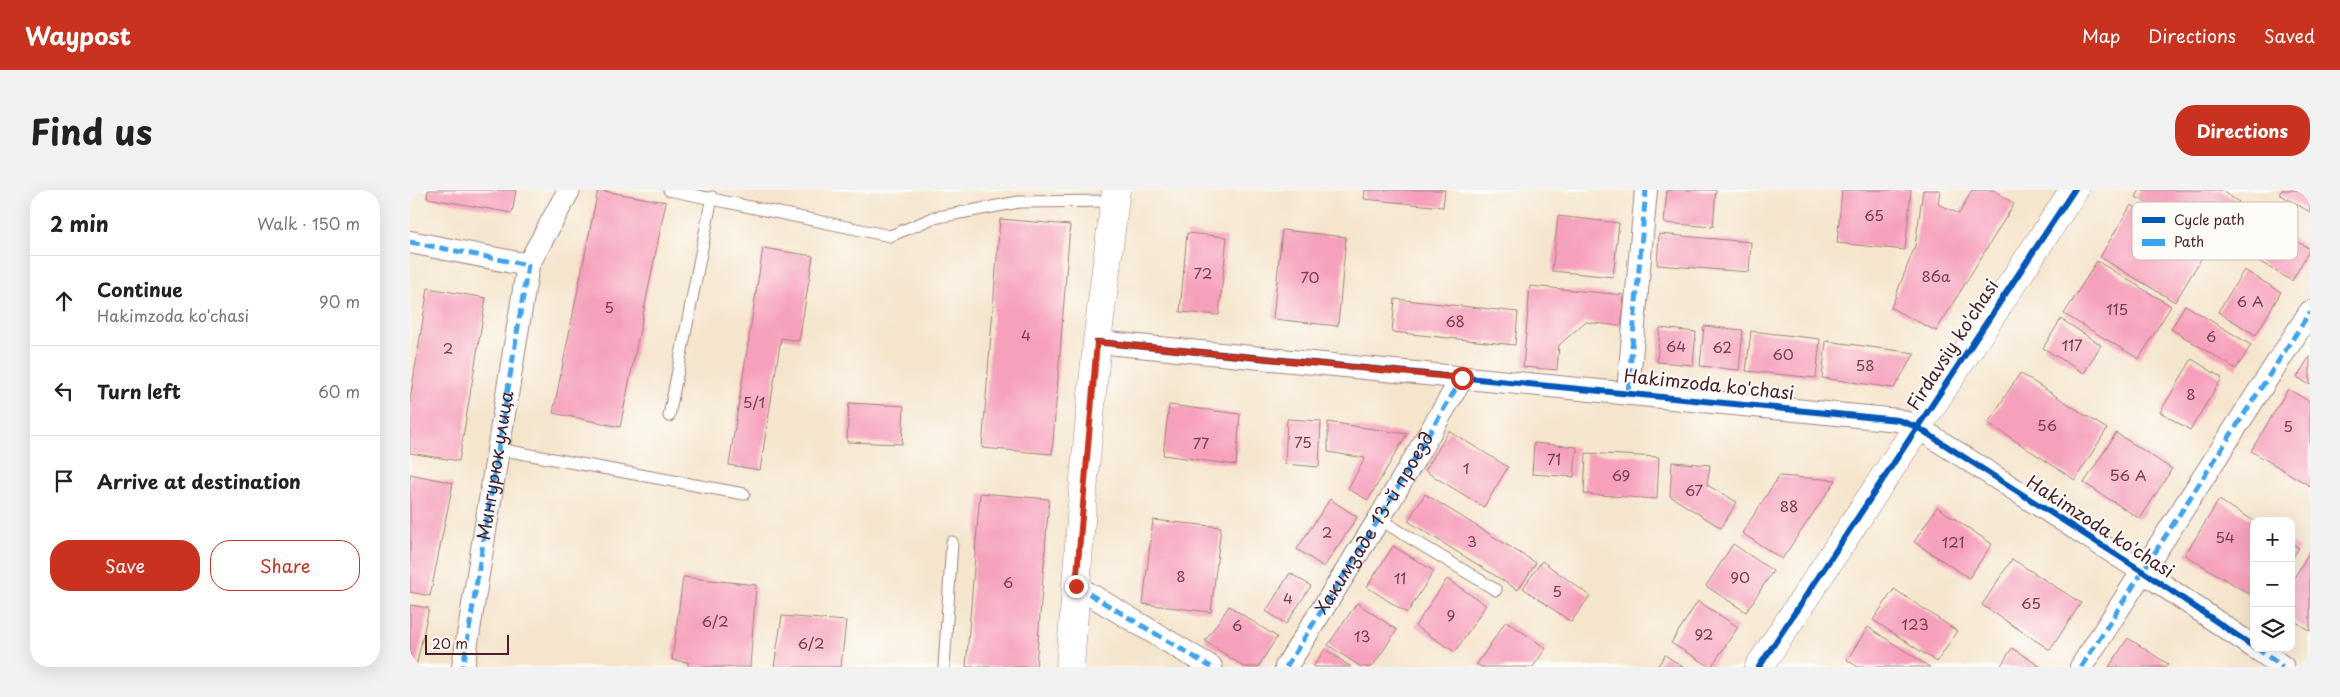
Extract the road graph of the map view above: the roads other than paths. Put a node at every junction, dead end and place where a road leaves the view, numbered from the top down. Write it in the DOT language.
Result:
graph roads {
  1 [pos="569,190"];
  2 [pos="669,190"];
  3 [pos="1646,190"];
  4 [pos="2074,190"];
  5 [pos="1115,195"];
  6 [pos="712,197"];
  7 [pos="410,242"];
  8 [pos="528,265"];
  9 [pos="2310,312"];
  10 [pos="1097,342"];
  11 [pos="1462,378"];
  12 [pos="1628,392"];
  13 [pos="668,416"];
  14 [pos="1917,427"];
  15 [pos="499,449"];
  16 [pos="744,494"];
  17 [pos="1379,519"];
  18 [pos="952,542"];
  19 [pos="2142,571"];
  20 [pos="1076,586"];
  21 [pos="1496,590"];
  22 [pos="2250,645"];
  23 [pos="2261,652"];
  24 [pos="463,667"];
  25 [pos="944,667"];
  26 [pos="1070,667"];
  27 [pos="1211,667"];
  28 [pos="1286,667"];
  29 [pos="1759,667"];
  30 [pos="2081,667"];
  31 [pos="2283,667"];
  1 -- 8 [label="street, Мингурюк улица"];
  2 -- 6 [label="lane"];
  3 -- 12 [label="street"];
  4 -- 14 [label="street, Firdavsiy ko'chasi"];
  5 -- 6 [label="lane"];
  5 -- 10 [label="street"];
  6 -- 13 [label="lane"];
  7 -- 8 [label="street"];
  8 -- 15 [label="street, Мингурюк улица"];
  9 -- 19 [label="street"];
  10 -- 11 [label="street, Hakimzoda ko'chasi"];
  10 -- 20 [label="street"];
  11 -- 12 [label="street, Hakimzoda ko'chasi"];
  11 -- 17 [label="street, Хакимзаде 13-й проезд"];
  12 -- 14 [label="street, Hakimzoda ko'chasi"];
  14 -- 19 [label="street, Hakimzoda ko'chasi"];
  14 -- 29 [label="street, Firdavsiy ko'chasi"];
  15 -- 16 [label="lane"];
  15 -- 24 [label="street, Мингурюк улица"];
  17 -- 21 [label="lane"];
  17 -- 28 [label="street, Хакимзаде 13-й проезд"];
  18 -- 25 [label="lane"];
  19 -- 22 [label="street, Hakimzoda ko'chasi"];
  19 -- 30 [label="street"];
  20 -- 26 [label="street"];
  20 -- 27 [label="street"];
  23 -- 31 [label="street, Hakimzoda ko'chasi"];
}
